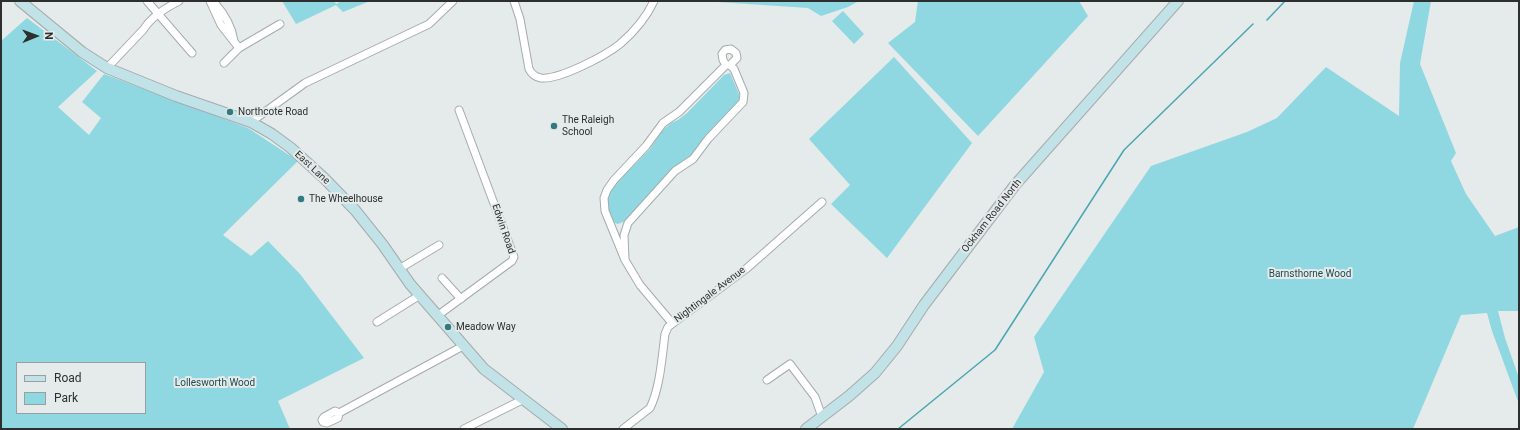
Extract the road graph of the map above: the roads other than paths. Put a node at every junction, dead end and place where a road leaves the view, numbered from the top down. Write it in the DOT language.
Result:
graph roads {
  1 [pos="21,1"];
  2 [pos="146,1"];
  3 [pos="179,1"];
  4 [pos="212,1"];
  5 [pos="453,1"];
  6 [pos="514,1"];
  7 [pos="654,1"];
  8 [pos="1178,1"];
  9 [pos="158,14"];
  10 [pos="280,24"];
  11 [pos="239,48"];
  12 [pos="192,53"];
  13 [pos="224,63"];
  14 [pos="107,68"];
  15 [pos="459,110"];
  16 [pos="251,122"];
  17 [pos="822,202"];
  18 [pos="628,223"];
  19 [pos="610,224"];
  20 [pos="439,246"];
  21 [pos="625,260"];
  22 [pos="399,269"];
  23 [pos="442,278"];
  24 [pos="420,295"];
  25 [pos="461,299"];
  26 [pos="437,316"];
  27 [pos="377,322"];
  28 [pos="672,323"];
  29 [pos="463,346"];
  30 [pos="767,380"];
  31 [pos="522,400"];
  32 [pos="339,413"];
  33 [pos="822,417"];
  34 [pos="464,429"];
  35 [pos="562,429"];
  36 [pos="623,429"];
  37 [pos="806,429"];
  1 -- 14 [label="street, East Lane"];
  2 -- 9 [label="street"];
  3 -- 9 [label="street"];
  4 -- 11 [label="street"];
  5 -- 16 [label="street"];
  6 -- 7 [label="street"];
  8 -- 33 [label="street, Ockham Road North"];
  9 -- 12 [label="street"];
  9 -- 14 [label="street"];
  10 -- 11 [label="street"];
  11 -- 13 [label="street"];
  14 -- 16 [label="street, East Lane"];
  15 -- 25 [label="street, Edwin Road"];
  16 -- 22 [label="street, East Lane"];
  17 -- 28 [label="street, Nightingale Avenue"];
  18 -- 19 [label="street"];
  18 -- 19 [label="street"];
  18 -- 21 [label="street"];
  19 -- 21 [label="street"];
  20 -- 22 [label="street"];
  21 -- 28 [label="street"];
  22 -- 24 [label="street, East Lane"];
  23 -- 25 [label="street"];
  24 -- 26 [label="street, East Lane"];
  24 -- 27 [label="street"];
  25 -- 26 [label="street, Edwin Road"];
  26 -- 29 [label="street, East Lane"];
  28 -- 36 [label="street, Nightingale Avenue"];
  29 -- 31 [label="street, East Lane"];
  29 -- 32 [label="street"];
  30 -- 33 [label="street"];
  31 -- 34 [label="street"];
  31 -- 35 [label="street, East Lane"];
  33 -- 37 [label="street, Ockham Road North"];
}
